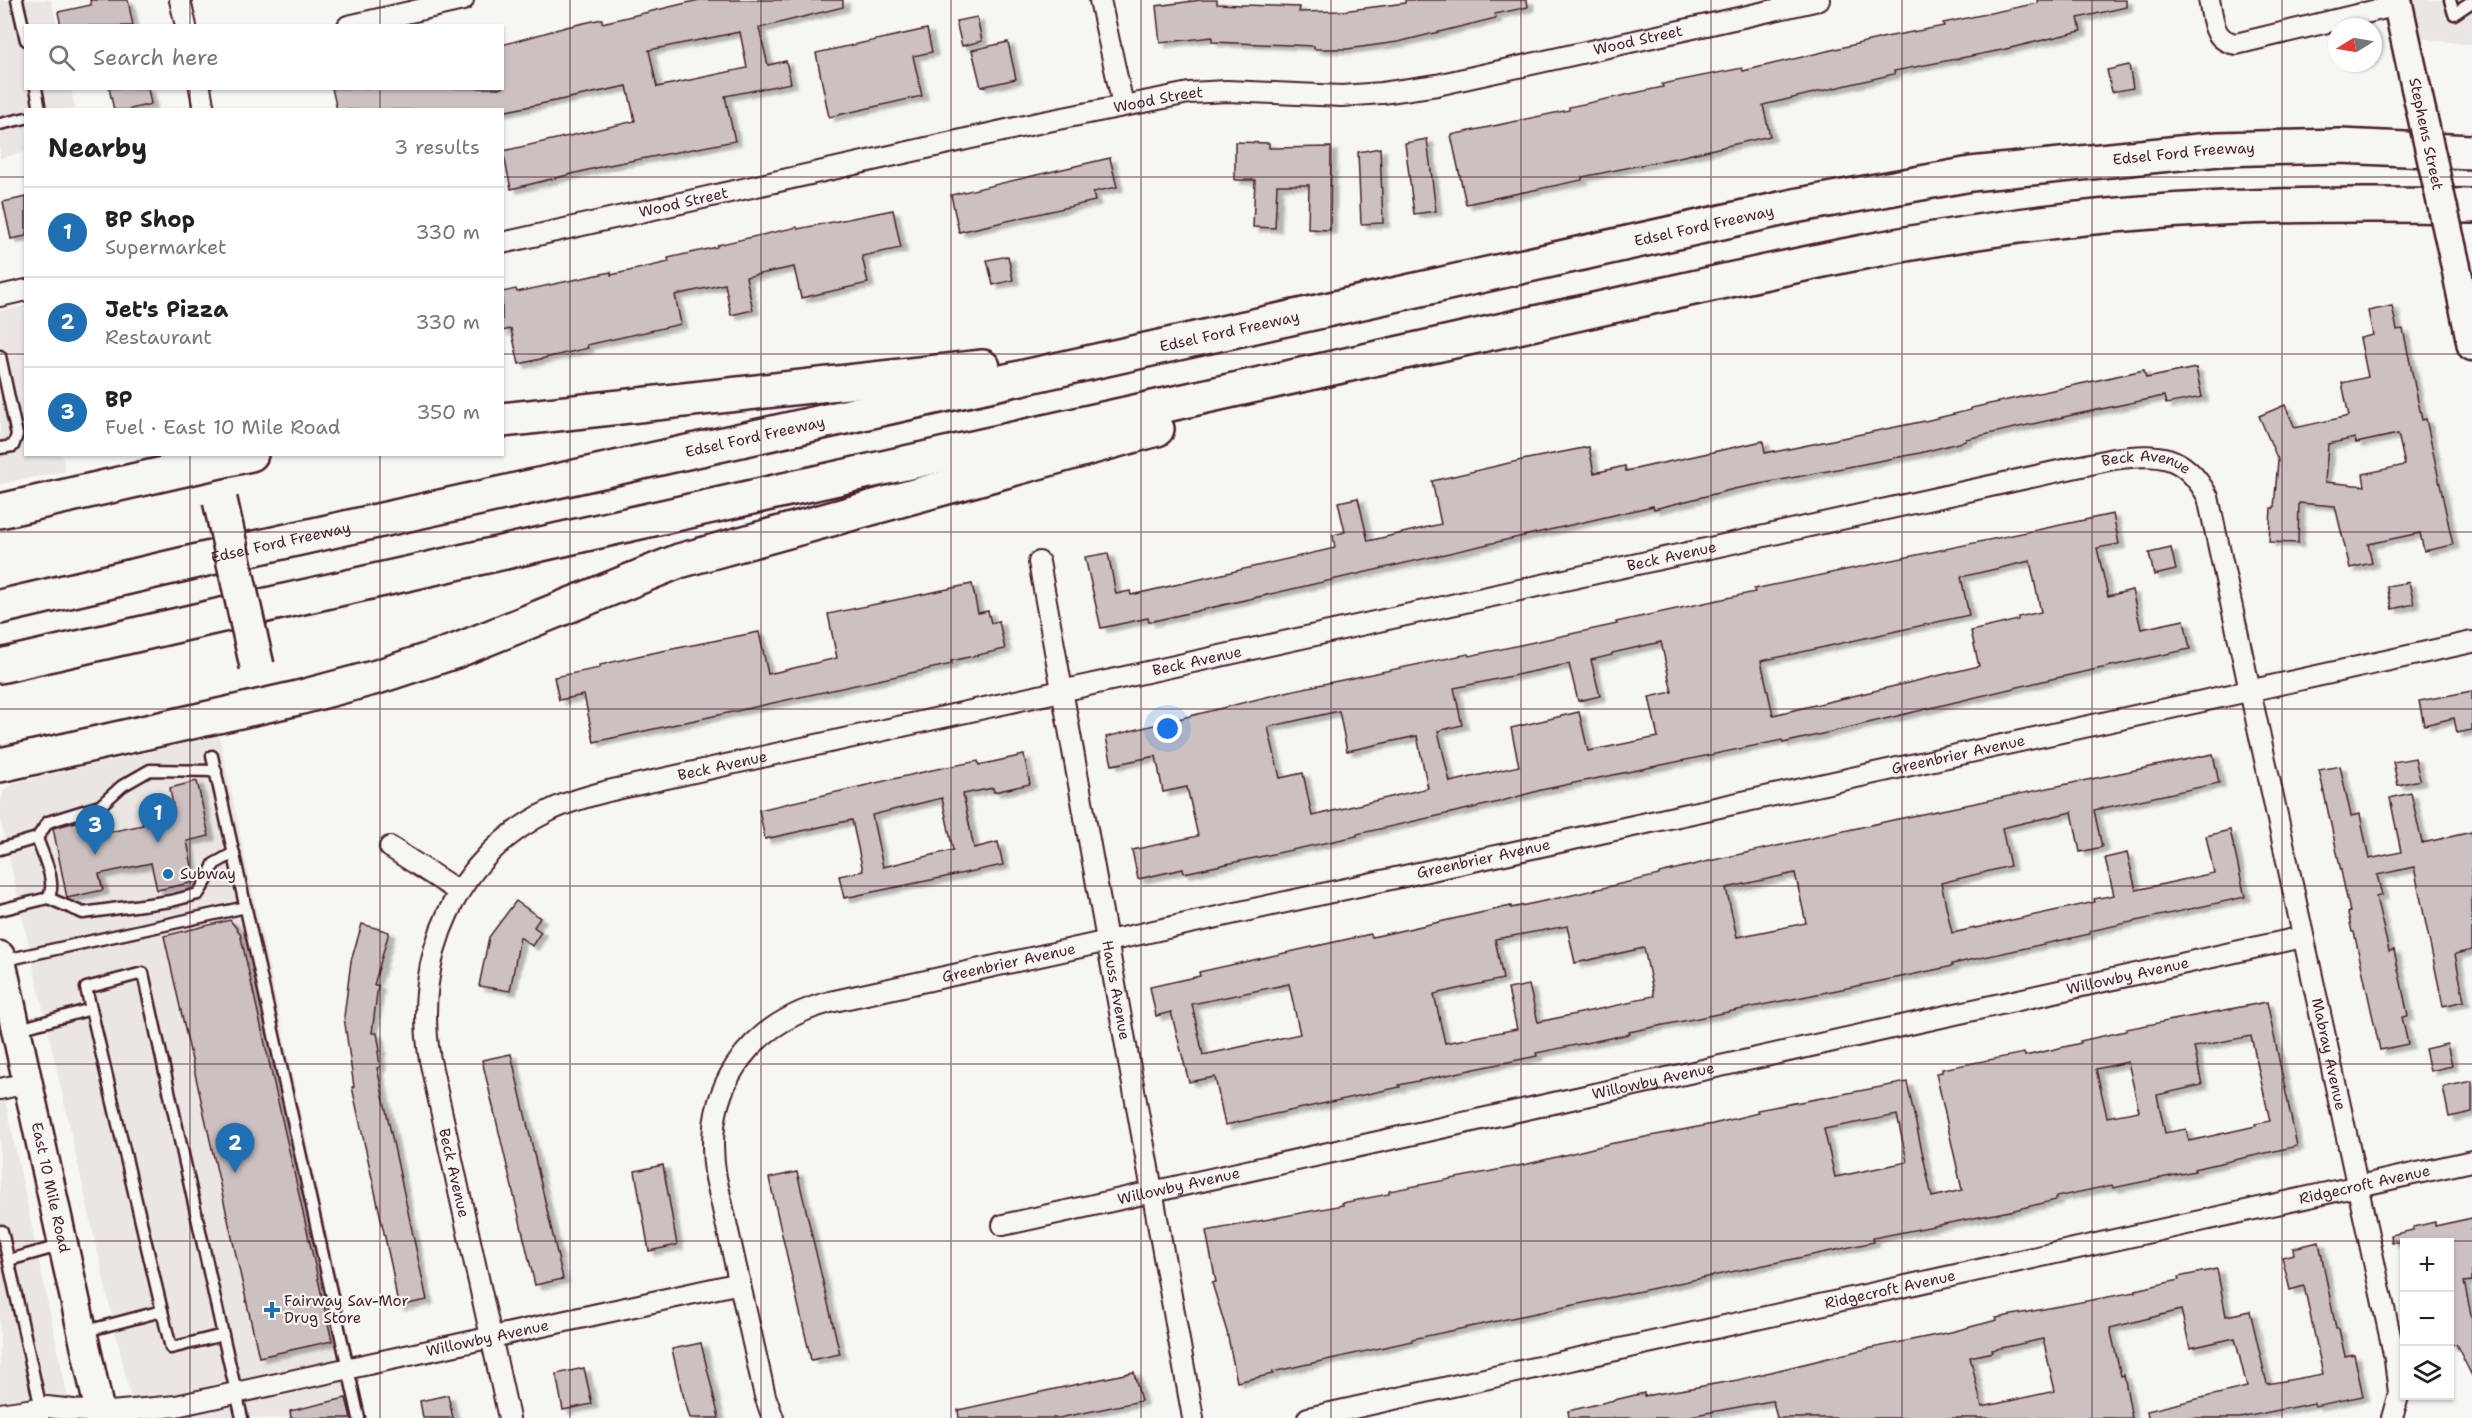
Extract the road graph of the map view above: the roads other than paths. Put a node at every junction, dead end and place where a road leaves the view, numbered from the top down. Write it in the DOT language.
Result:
graph roads {
  1 [pos="17,0"];
  2 [pos="180,0"];
  3 [pos="463,0"];
  4 [pos="1100,0"];
  5 [pos="1819,0"];
  6 [pos="2209,0"];
  7 [pos="2450,0"];
  8 [pos="2397,2"];
  9 [pos="2472,2"];
  10 [pos="186,24"];
  11 [pos="357,24"];
  12 [pos="24,31"];
  13 [pos="36,90"];
  14 [pos="200,90"];
  15 [pos="1124,105"];
  16 [pos="40,108"];
  17 [pos="204,108"];
  18 [pos="24,118"];
  19 [pos="0,124"];
  20 [pos="2472,152"];
  21 [pos="2472,206"];
  22 [pos="504,243"];
  23 [pos="24,290"];
  24 [pos="0,296"];
  25 [pos="1225,333"];
  26 [pos="2471,334"];
  27 [pos="1402,353"];
  28 [pos="0,356"];
  29 [pos="504,420"];
  30 [pos="0,448"];
  31 [pos="242,456"];
  32 [pos="183,470"];
  33 [pos="0,511"];
  34 [pos="1040,562"];
  35 [pos="0,607"];
  36 [pos="2472,642"];
  37 [pos="0,666"];
  38 [pos="1062,690"];
  39 [pos="2249,690"];
  40 [pos="241,711"];
  41 [pos="212,756"];
  42 [pos="0,765"];
  43 [pos="216,771"];
  44 [pos="37,838"];
  45 [pos="390,847"];
  46 [pos="0,849"];
  47 [pos="234,853"];
  48 [pos="458,891"];
  49 [pos="48,898"];
  50 [pos="246,907"];
  51 [pos="0,910"];
  52 [pos="2303,937"];
  53 [pos="1108,941"];
  54 [pos="1,958"];
  55 [pos="91,1009"];
  56 [pos="16,1030"];
  57 [pos="13,1086"];
  58 [pos="2472,1161"];
  59 [pos="2358,1187"];
  60 [pos="1153,1192"];
  61 [pos="1003,1225"];
  62 [pos="2,1231"];
  63 [pos="63,1245"];
  64 [pos="9,1260"];
  65 [pos="740,1283"];
  66 [pos="162,1311"];
  67 [pos="82,1332"];
  68 [pos="223,1335"];
  69 [pos="492,1337"];
  70 [pos="348,1368"];
  71 [pos="236,1393"];
  72 [pos="42,1413"];
  73 [pos="0,1414"];
  74 [pos="101,1416"];
  75 [pos="242,1418"];
  76 [pos="359,1418"];
  77 [pos="509,1418"];
  78 [pos="773,1418"];
  79 [pos="1193,1418"];
  80 [pos="1308,1418"];
  81 [pos="2392,1418"];
  1 -- 12 [label="lane"];
  2 -- 10 [label="street"];
  3 -- 11 [label="street"];
  4 -- 15 [label="street"];
  5 -- 15 [label="street, Wood Street"];
  6 -- 8 [label="street"];
  7 -- 9 [label="lane"];
  8 -- 26 [label="main road, Stephens Street, bridge"];
  13 -- 16 [label="lane"];
  14 -- 17 [label="street"];
  15 -- 22 [label="street, Wood Street"];
  18 -- 19 [label="lane"];
  20 -- 25 [label="highway, Edsel Ford Freeway"];
  21 -- 27 [label="highway"];
  23 -- 24 [label="street"];
  25 -- 29 [label="highway"];
  25 -- 35 [label="highway, Edsel Ford Freeway"];
  27 -- 37 [label="highway"];
  27 -- 40 [label="highway"];
  28 -- 30 [label="lane"];
  31 -- 32 [label="highway"];
  32 -- 33 [label="highway"];
  32 -- 40 [label="highway, bridge"];
  34 -- 38 [label="street, Hauss Avenue"];
  36 -- 39 [label="street, Greenbrier Avenue"];
  38 -- 39 [label="street, Beck Avenue"];
  38 -- 48 [label="street, Beck Avenue"];
  38 -- 53 [label="street, Hauss Avenue"];
  39 -- 52 [label="street, Mabray Avenue"];
  39 -- 53 [label="street, Greenbrier Avenue"];
  40 -- 42 [label="highway"];
  41 -- 43 [label="lane"];
  43 -- 44 [label="lane"];
  43 -- 47 [label="lane"];
  44 -- 46 [label="lane"];
  44 -- 49 [label="lane"];
  45 -- 48 [label="street"];
  47 -- 49 [label="lane"];
  47 -- 50 [label="lane"];
  48 -- 69 [label="street, Beck Avenue"];
  49 -- 51 [label="lane"];
  50 -- 54 [label="lane"];
  50 -- 70 [label="lane"];
  52 -- 59 [label="street, Mabray Avenue"];
  52 -- 60 [label="street, Willowby Avenue"];
  53 -- 60 [label="street, Hauss Avenue"];
  53 -- 65 [label="street, Greenbrier Avenue"];
  54 -- 56 [label="main road, East 10 Mile Road"];
  55 -- 56 [label="lane"];
  55 -- 66 [label="lane"];
  55 -- 68 [label="lane"];
  56 -- 57 [label="main road, East 10 Mile Road"];
  57 -- 63 [label="main road, East 10 Mile Road"];
  58 -- 59 [label="street, Ridgecroft Avenue"];
  59 -- 80 [label="street, Ridgecroft Avenue"];
  59 -- 81 [label="street, Mabray Avenue"];
  60 -- 61 [label="street, Willowby Avenue"];
  60 -- 79 [label="street, Hauss Avenue"];
  62 -- 64 [label="lane"];
  63 -- 64 [label="lane"];
  63 -- 67 [label="main road, East 10 Mile Road"];
  64 -- 72 [label="lane"];
  65 -- 69 [label="street, Willowby Avenue"];
  65 -- 78 [label="street"];
  66 -- 67 [label="lane"];
  66 -- 68 [label="lane"];
  67 -- 74 [label="main road, East 10 Mile Road"];
  68 -- 71 [label="lane"];
  69 -- 70 [label="street, Willowby Avenue"];
  69 -- 77 [label="street"];
  70 -- 71 [label="street, Willowby Avenue"];
  70 -- 76 [label="lane"];
  71 -- 74 [label="street, Willowby Avenue"];
  71 -- 75 [label="lane"];
  72 -- 73 [label="street, Willowby Avenue"];
  72 -- 74 [label="street, Willowby Avenue"];
}
